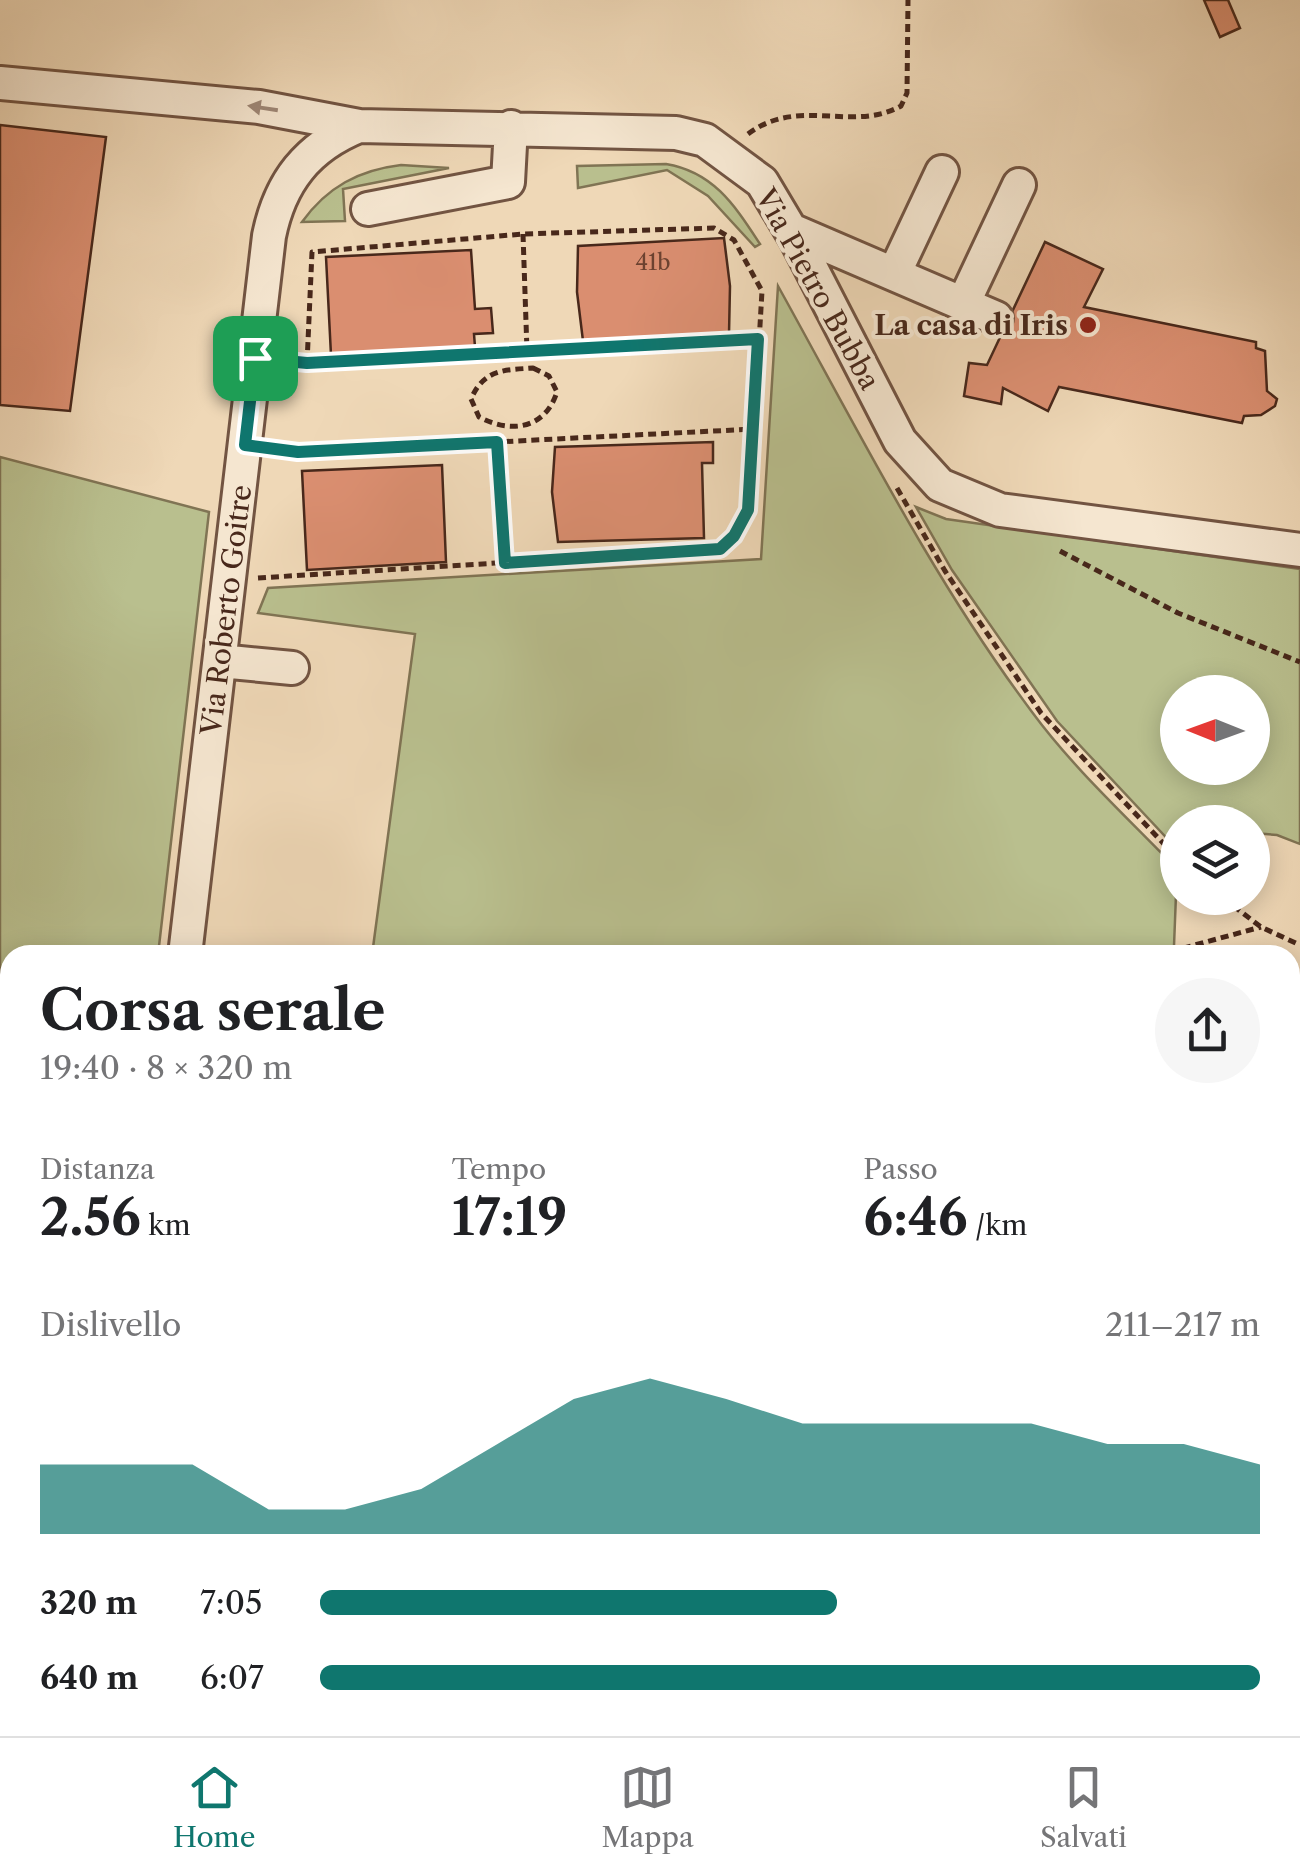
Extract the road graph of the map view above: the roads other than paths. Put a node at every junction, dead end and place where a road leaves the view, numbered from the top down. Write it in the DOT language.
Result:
graph roads {
  1 [pos="0,83"];
  2 [pos="359,126"];
  3 [pos="511,127"];
  4 [pos="942,172"];
  5 [pos="1019,184"];
  6 [pos="368,209"];
  7 [pos="791,230"];
  8 [pos="894,274"];
  9 [pos="962,304"];
  10 [pos="996,318"];
  11 [pos="1300,550"];
  12 [pos="220,661"];
  13 [pos="292,668"];
  14 [pos="186,945"];
  2 -- 1 [label="street, Via Pietro Bubba, one-way"];
  2 -- 3 [label="street, Via Pietro Bubba"];
  2 -- 12 [label="street, Via Roberto Goitre"];
  3 -- 6 [label="street"];
  3 -- 7 [label="street, Via Pietro Bubba"];
  4 -- 8 [label="street"];
  5 -- 9 [label="street"];
  7 -- 8 [label="street"];
  7 -- 11 [label="street, Via Pietro Bubba"];
  8 -- 9 [label="street"];
  9 -- 10 [label="street"];
  12 -- 13 [label="street"];
  12 -- 14 [label="street, Via Roberto Goitre"];
}
